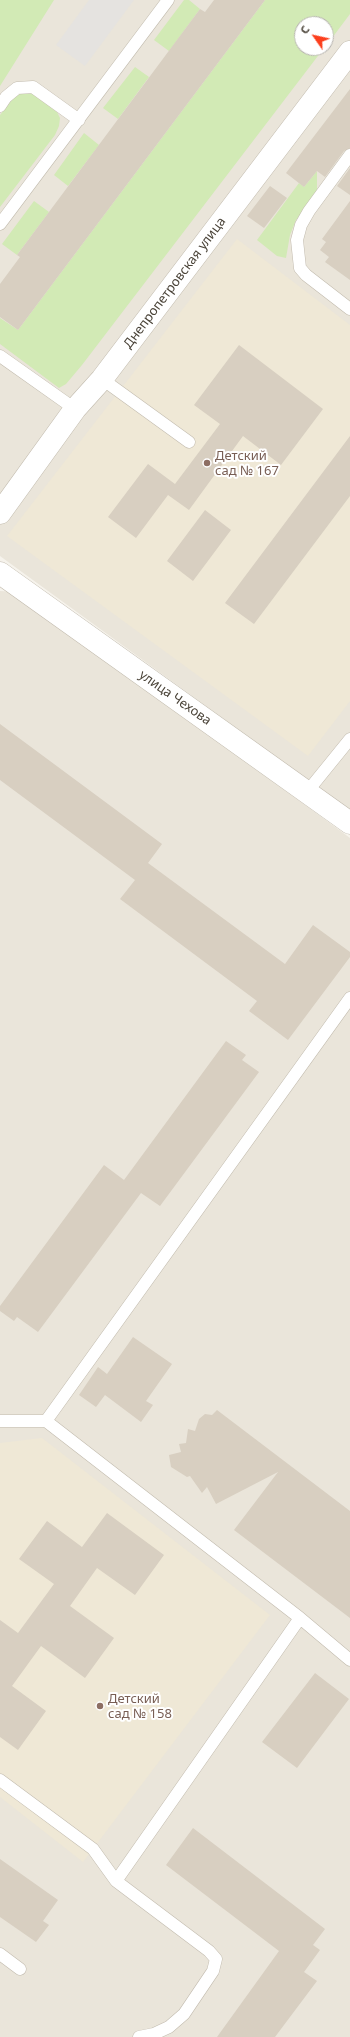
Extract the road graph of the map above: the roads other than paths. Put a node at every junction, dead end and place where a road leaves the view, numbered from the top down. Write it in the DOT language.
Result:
graph roads {
  1 [pos="168,0"];
  2 [pos="350,52"];
  3 [pos="0,106"];
  4 [pos="79,120"];
  5 [pos="350,156"];
  6 [pos="0,224"];
  7 [pos="350,309"];
  8 [pos="0,356"];
  9 [pos="102,379"];
  10 [pos="75,409"];
  11 [pos="189,442"];
  12 [pos="0,513"];
  13 [pos="0,573"];
  14 [pos="350,739"];
  15 [pos="307,792"];
  16 [pos="350,823"];
  17 [pos="350,998"];
  18 [pos="0,1421"];
  19 [pos="46,1421"];
  20 [pos="300,1618"];
  21 [pos="350,1660"];
  22 [pos="0,1780"];
  23 [pos="116,1881"];
  24 [pos="0,1954"];
  25 [pos="20,1969"];
  26 [pos="139,2037"];
  1 -- 4 [label="lane"];
  2 -- 9 [label="street, Днепропетровская улица"];
  3 -- 4 [label="lane"];
  4 -- 6 [label="lane"];
  5 -- 7 [label="lane"];
  8 -- 10 [label="lane"];
  9 -- 10 [label="street, Днепропетровская улица"];
  9 -- 11 [label="lane"];
  10 -- 12 [label="street, Днепропетровская улица"];
  13 -- 15 [label="street, улица Чехова"];
  14 -- 15 [label="lane"];
  15 -- 16 [label="street, улица Чехова"];
  17 -- 19 [label="lane"];
  18 -- 19 [label="lane"];
  19 -- 20 [label="lane"];
  20 -- 21 [label="lane"];
  20 -- 23 [label="lane"];
  22 -- 23 [label="lane"];
  23 -- 26 [label="lane"];
  24 -- 25 [label="lane"];
}
